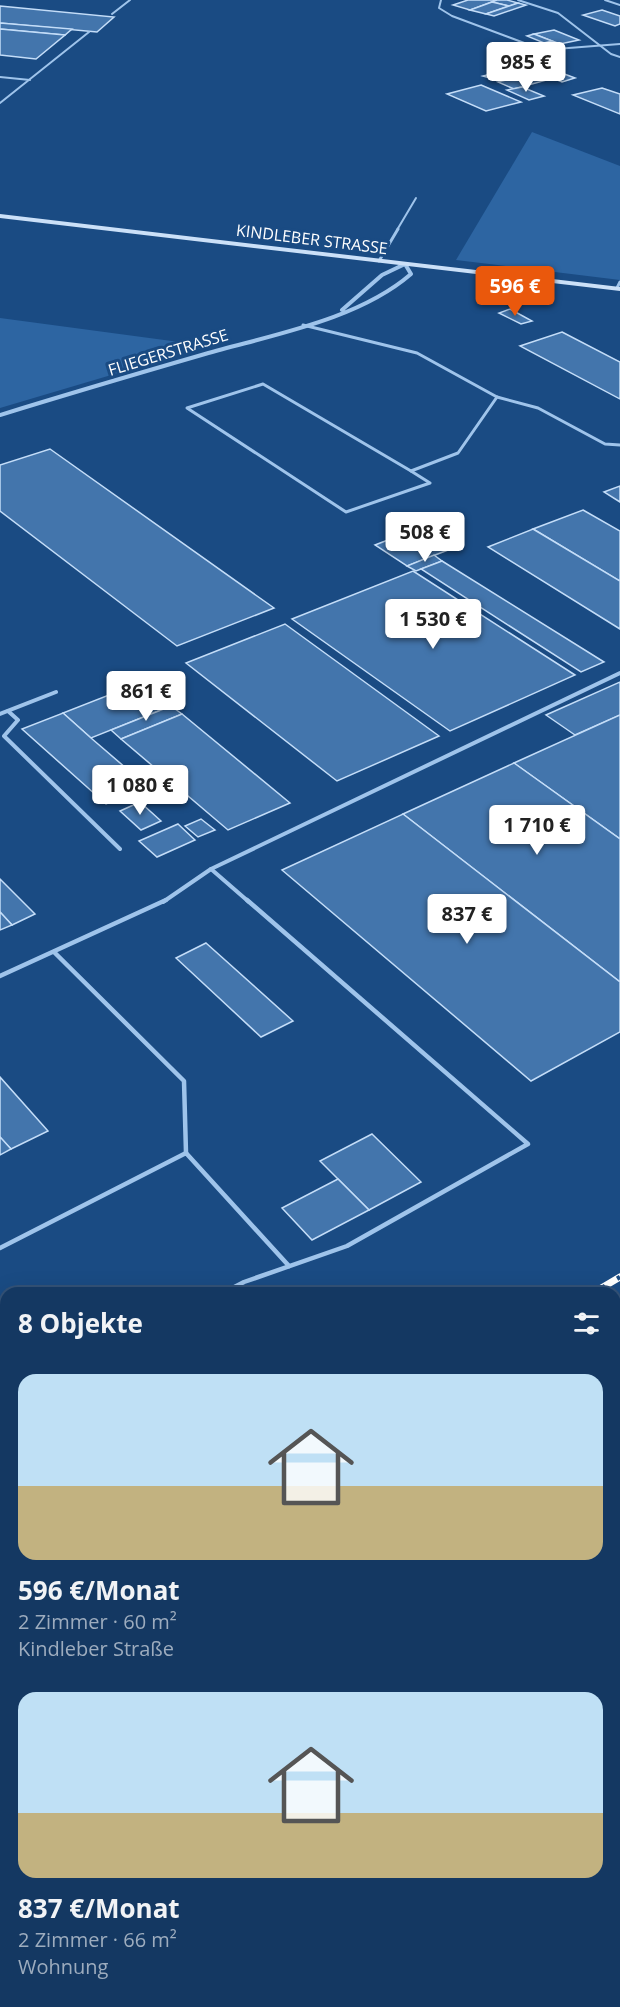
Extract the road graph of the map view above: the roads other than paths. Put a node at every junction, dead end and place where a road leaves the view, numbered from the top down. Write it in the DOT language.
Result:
graph roads {
  1 [pos="130,0"];
  2 [pos="441,0"];
  3 [pos="518,0"];
  4 [pos="605,0"];
  5 [pos="620,5"];
  6 [pos="112,14"];
  7 [pos="89,32"];
  8 [pos="620,44"];
  9 [pos="602,46"];
  10 [pos="620,57"];
  11 [pos="0,77"];
  12 [pos="30,80"];
  13 [pos="0,104"];
  14 [pos="416,198"];
  15 [pos="0,216"];
  16 [pos="379,261"];
  17 [pos="405,264"];
  18 [pos="619,286"];
  19 [pos="342,310"];
  20 [pos="303,325"];
  21 [pos="497,397"];
  22 [pos="0,415"];
  23 [pos="620,445"];
  24 [pos="411,471"];
  25 [pos="620,673"];
  26 [pos="56,692"];
  27 [pos="8,711"];
  28 [pos="0,714"];
  29 [pos="120,849"];
  30 [pos="211,869"];
  31 [pos="54,952"];
  32 [pos="0,976"];
  33 [pos="186,1153"];
  34 [pos="0,1248"];
  35 [pos="289,1266"];
  36 [pos="234,1287"];
  1 -- 6 [label="lane"];
  2 -- 9 [label="lane"];
  3 -- 9 [label="lane"];
  4 -- 5 [label="lane"];
  7 -- 12 [label="lane"];
  8 -- 9 [label="lane"];
  9 -- 10 [label="lane"];
  11 -- 12 [label="lane"];
  12 -- 13 [label="lane"];
  14 -- 16 [label="lane"];
  15 -- 16 [label="main road, KINDLEBER STRASSE"];
  16 -- 17 [label="main road, KINDLEBER STRASSE"];
  17 -- 18 [label="main road, KINDLEBER STRASSE"];
  17 -- 19 [label="street, FLIEGERSTRASSE"];
  17 -- 19 [label="street, FLIEGERSTRASSE"];
  19 -- 20 [label="street, FLIEGERSTRASSE"];
  20 -- 21 [label="lane"];
  20 -- 22 [label="street, FLIEGERSTRASSE"];
  21 -- 23 [label="lane"];
  21 -- 24 [label="lane"];
  24 -- 24 [label="lane"];
  25 -- 30 [label="lane"];
  26 -- 27 [label="lane"];
  27 -- 28 [label="lane"];
  27 -- 29 [label="lane"];
  30 -- 31 [label="lane"];
  30 -- 35 [label="lane"];
  31 -- 32 [label="lane"];
  31 -- 33 [label="lane"];
  33 -- 34 [label="lane"];
  33 -- 35 [label="lane"];
  35 -- 36 [label="lane"];
}
